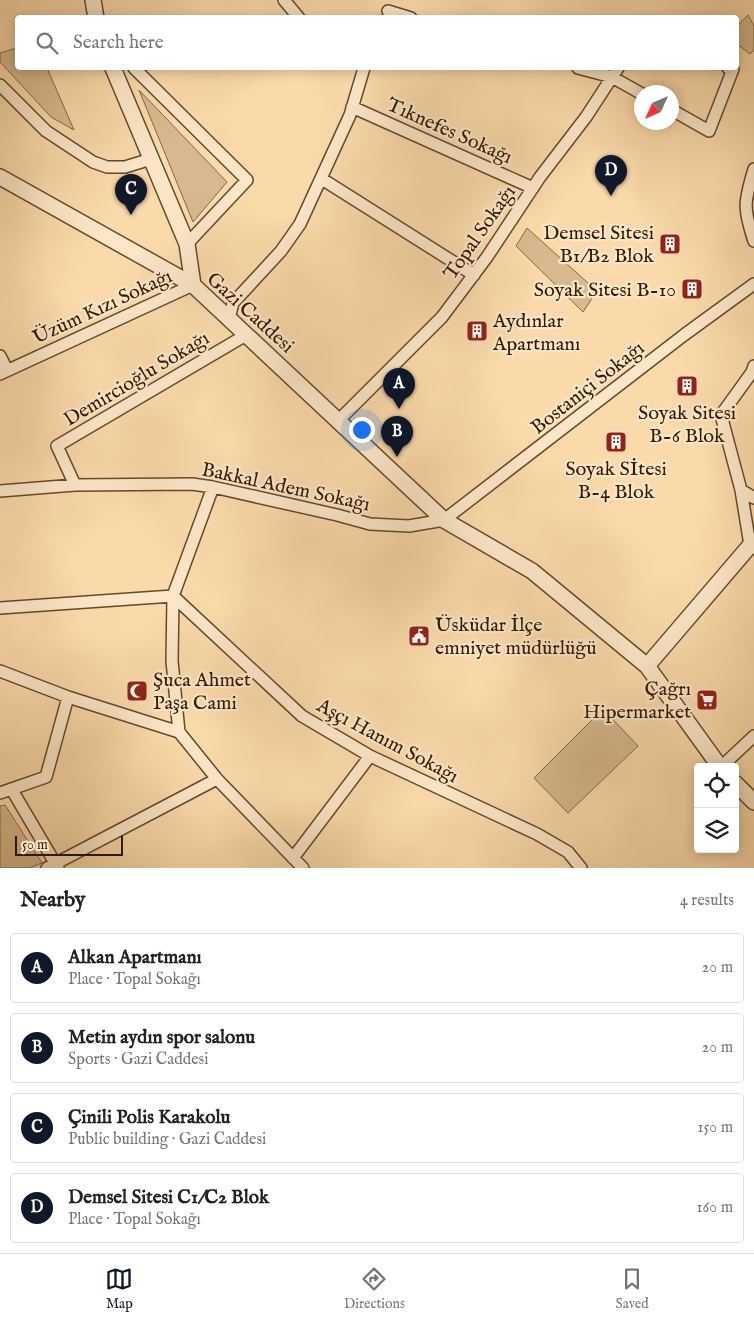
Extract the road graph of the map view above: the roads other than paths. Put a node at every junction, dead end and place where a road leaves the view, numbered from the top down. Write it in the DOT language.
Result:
graph roads {
  1 [pos="93,0"];
  2 [pos="284,0"];
  3 [pos="395,0"];
  4 [pos="387,14"];
  5 [pos="96,15"];
  6 [pos="296,15"];
  7 [pos="114,70"];
  8 [pos="136,70"];
  9 [pos="361,70"];
  10 [pos="596,70"];
  11 [pos="733,70"];
  12 [pos="615,72"];
  13 [pos="0,85"];
  14 [pos="634,87"];
  15 [pos="352,107"];
  16 [pos="679,114"];
  17 [pos="152,159"];
  18 [pos="754,169"];
  19 [pos="0,177"];
  20 [pos="322,179"];
  21 [pos="533,188"];
  22 [pos="754,241"];
  23 [pos="187,244"];
  24 [pos="474,275"];
  25 [pos="754,284"];
  26 [pos="193,285"];
  27 [pos="229,319"];
  28 [pos="246,335"];
  29 [pos="0,356"];
  30 [pos="754,366"];
  31 [pos="3,372"];
  32 [pos="338,420"];
  33 [pos="75,485"];
  34 [pos="212,487"];
  35 [pos="741,490"];
  36 [pos="0,491"];
  37 [pos="754,498"];
  38 [pos="444,520"];
  39 [pos="753,545"];
  40 [pos="173,596"];
  41 [pos="0,608"];
  42 [pos="647,666"];
  43 [pos="0,671"];
  44 [pos="68,697"];
  45 [pos="179,732"];
  46 [pos="754,736"];
  47 [pos="370,756"];
  48 [pos="718,763"];
  49 [pos="725,763"];
  50 [pos="217,779"];
  51 [pos="739,787"];
  52 [pos="12,790"];
  53 [pos="0,794"];
  54 [pos="754,802"];
  55 [pos="293,858"];
  56 [pos="53,867"];
  57 [pos="303,868"];
  58 [pos="581,868"];
  1 -- 5 [label="street"];
  2 -- 6 [label="street"];
  3 -- 4 [label="street"];
  7 -- 17 [label="street"];
  8 -- 23 [label="street"];
  9 -- 15 [label="street"];
  10 -- 12 [label="street"];
  11 -- 16 [label="street"];
  12 -- 14 [label="street"];
  12 -- 21 [label="street, Topal Sokağı"];
  13 -- 17 [label="street"];
  15 -- 20 [label="street"];
  15 -- 21 [label="street, Tıknefes Sokağı"];
  17 -- 23 [label="street"];
  18 -- 22 [label="street"];
  19 -- 26 [label="street, Gazi Caddesi"];
  20 -- 24 [label="street"];
  20 -- 27 [label="street"];
  21 -- 24 [label="street, Topal Sokağı"];
  23 -- 26 [label="street"];
  24 -- 32 [label="street, Topal Sokağı"];
  25 -- 38 [label="street, Bostaniçi Sokağı"];
  26 -- 27 [label="street, Gazi Caddesi"];
  26 -- 31 [label="street, Üzüm Kızı Sokağı"];
  27 -- 28 [label="street, Gazi Caddesi"];
  28 -- 32 [label="street, Gazi Caddesi"];
  28 -- 33 [label="street, Demircioğlu Sokağı"];
  29 -- 31 [label="street"];
  30 -- 35 [label="street"];
  32 -- 38 [label="street, Gazi Caddesi"];
  33 -- 34 [label="street, Bakkal Adem Sokağı"];
  33 -- 36 [label="street, Bakkal Adem Sokağı"];
  34 -- 38 [label="street, Bakkal Adem Sokağı"];
  34 -- 40 [label="street"];
  35 -- 37 [label="street"];
  35 -- 39 [label="street"];
  38 -- 42 [label="street, Gazi Caddesi"];
  39 -- 42 [label="street"];
  40 -- 41 [label="street"];
  40 -- 45 [label="street"];
  40 -- 47 [label="street, Aşçı Hanım Sokağı"];
  42 -- 48 [label="street, Gazi Caddesi"];
  43 -- 44 [label="street"];
  44 -- 45 [label="street"];
  44 -- 52 [label="street"];
  45 -- 50 [label="street"];
  46 -- 49 [label="street"];
  47 -- 55 [label="street"];
  47 -- 58 [label="street, Aşçı Hanım Sokağı"];
  50 -- 55 [label="street"];
  50 -- 56 [label="street"];
  51 -- 54 [label="street"];
  52 -- 53 [label="street"];
  52 -- 56 [label="street"];
  55 -- 57 [label="street"];
}
